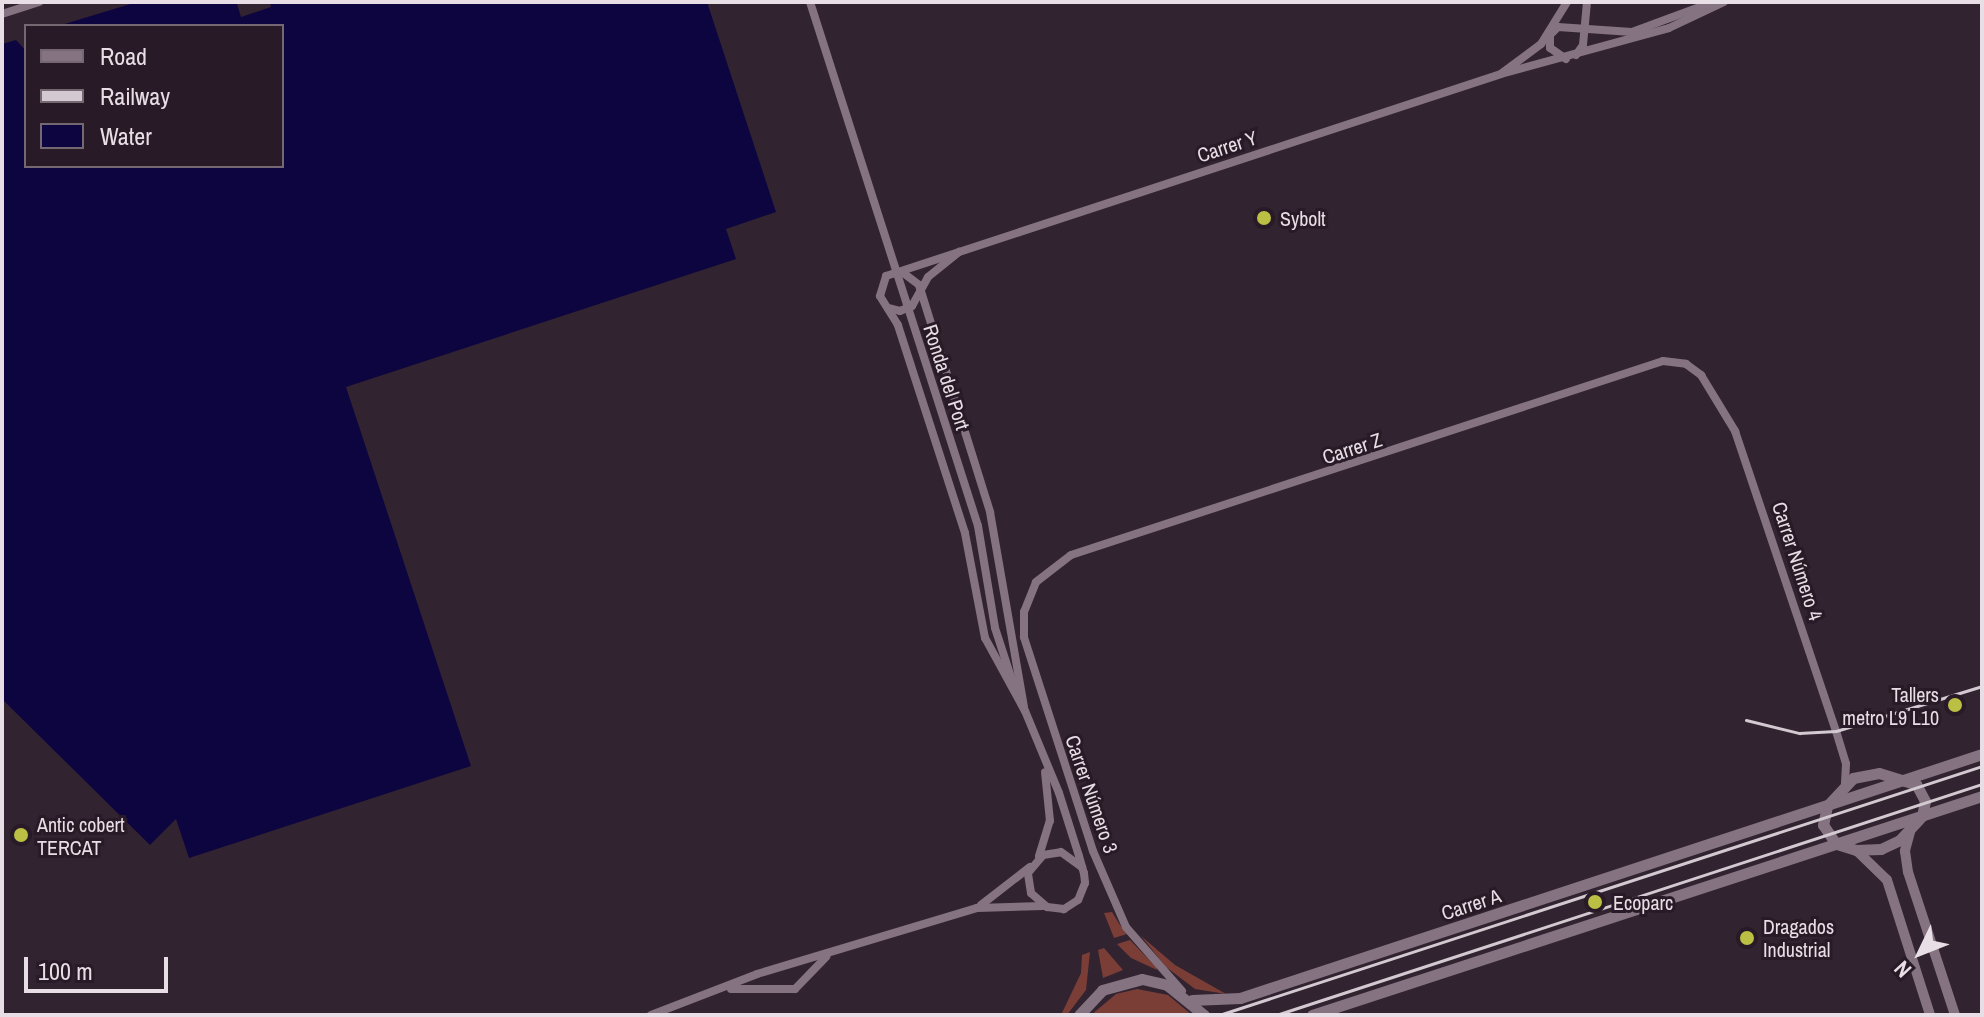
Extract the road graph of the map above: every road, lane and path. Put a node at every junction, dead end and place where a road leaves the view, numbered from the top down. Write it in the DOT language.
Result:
graph roads {
  1 [pos="39,2"];
  2 [pos="810,2"];
  3 [pos="1567,2"];
  4 [pos="1587,2"];
  5 [pos="1713,2"];
  6 [pos="1724,2"];
  7 [pos="2,14"];
  8 [pos="1574,27"];
  9 [pos="1586,30"];
  10 [pos="1553,31"];
  11 [pos="1583,45"];
  12 [pos="1570,58"];
  13 [pos="1501,74"];
  14 [pos="963,249"];
  15 [pos="901,271"];
  16 [pos="920,293"];
  17 [pos="885,305"];
  18 [pos="1686,364"];
  19 [pos="1036,582"];
  20 [pos="1025,711"];
  21 [pos="1982,754"];
  22 [pos="1043,763"];
  23 [pos="1908,779"];
  24 [pos="1845,784"];
  25 [pos="1982,796"];
  26 [pos="1827,806"];
  27 [pos="1922,816"];
  28 [pos="1910,832"];
  29 [pos="1836,844"];
  30 [pos="1856,850"];
  31 [pos="1034,862"];
  32 [pos="1082,867"];
  33 [pos="1047,907"];
  34 [pos="977,908"];
  35 [pos="827,956"];
  36 [pos="728,989"];
  37 [pos="1921,990"];
  38 [pos="1189,998"];
  39 [pos="651,1015"];
  40 [pos="1079,1015"];
  41 [pos="1204,1015"];
  42 [pos="1314,1015"];
  43 [pos="1921,1015"];
  44 [pos="1930,1015"];
  45 [pos="1955,1015"];
  1 -- 7 [label="street"];
  2 -- 20 [label="street, Ronda del Port"];
  3 -- 10 [label="street"];
  4 -- 9 [label="street"];
  5 -- 9 [label="street"];
  6 -- 12 [label="street, Carrer Y"];
  8 -- 9 [label="street"];
  8 -- 10 [label="street"];
  8 -- 11 [label="street"];
  9 -- 11 [label="street"];
  10 -- 12 [label="street"];
  10 -- 13 [label="street"];
  11 -- 12 [label="street"];
  12 -- 13 [label="street, Carrer Y"];
  13 -- 14 [label="street, Carrer Y"];
  14 -- 15 [label="street, Carrer Y"];
  14 -- 16 [label="street"];
  15 -- 16 [label="street"];
  15 -- 17 [label="street"];
  16 -- 17 [label="street"];
  16 -- 20 [label="street"];
  17 -- 20 [label="street"];
  18 -- 19 [label="street, Carrer Z"];
  18 -- 24 [label="street, Carrer Número 4"];
  19 -- 38 [label="street, Carrer Número 3"];
  20 -- 22 [label="street, Ronda del Port"];
  21 -- 23 [label="main road"];
  22 -- 31 [label="street, Carrer Número 3"];
  22 -- 32 [label="street"];
  23 -- 24 [label="main road"];
  23 -- 26 [label="main road"];
  23 -- 27 [label="main road"];
  24 -- 26 [label="main road"];
  25 -- 27 [label="main road"];
  26 -- 29 [label="main road"];
  26 -- 38 [label="main road, Carrer A"];
  27 -- 28 [label="main road"];
  27 -- 29 [label="main road"];
  28 -- 30 [label="main road"];
  28 -- 45 [label="street"];
  29 -- 30 [label="main road"];
  29 -- 42 [label="main road"];
  30 -- 37 [label="street"];
  31 -- 32 [label="street"];
  31 -- 33 [label="street"];
  31 -- 34 [label="street"];
  32 -- 33 [label="street"];
  33 -- 34 [label="street"];
  34 -- 35 [label="street"];
  35 -- 36 [label="street"];
  35 -- 36 [label="street"];
  36 -- 39 [label="street"];
  37 -- 43 [label="street"];
  37 -- 44 [label="street"];
  38 -- 40 [label="main road"];
  38 -- 41 [label="main road"];
}
